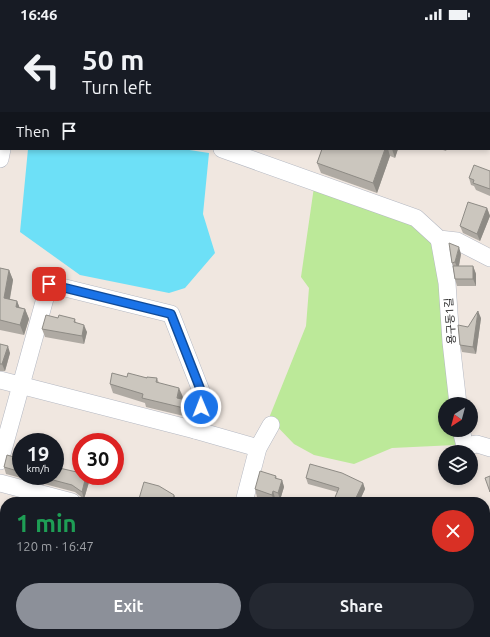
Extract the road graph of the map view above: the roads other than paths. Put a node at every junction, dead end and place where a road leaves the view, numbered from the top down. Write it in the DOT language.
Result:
graph roads {
  1 [pos="225,150"];
  2 [pos="439,239"];
  3 [pos="490,258"];
  4 [pos="0,380"];
  5 [pos="20,385"];
  6 [pos="457,397"];
  7 [pos="271,425"];
  8 [pos="195,430"];
  9 [pos="463,437"];
  10 [pos="258,448"];
  11 [pos="490,448"];
  12 [pos="0,461"];
  13 [pos="0,483"];
  14 [pos="53,497"];
  15 [pos="245,497"];
  1 -- 2 [label="street"];
  2 -- 3 [label="street"];
  2 -- 6 [label="street, 용구동1길"];
  4 -- 5 [label="street"];
  5 -- 8 [label="street"];
  5 -- 8 [label="street"];
  5 -- 12 [label="street"];
  7 -- 10 [label="street"];
  8 -- 10 [label="street"];
  9 -- 11 [label="street"];
  10 -- 15 [label="street"];
  13 -- 14 [label="street"];
}
